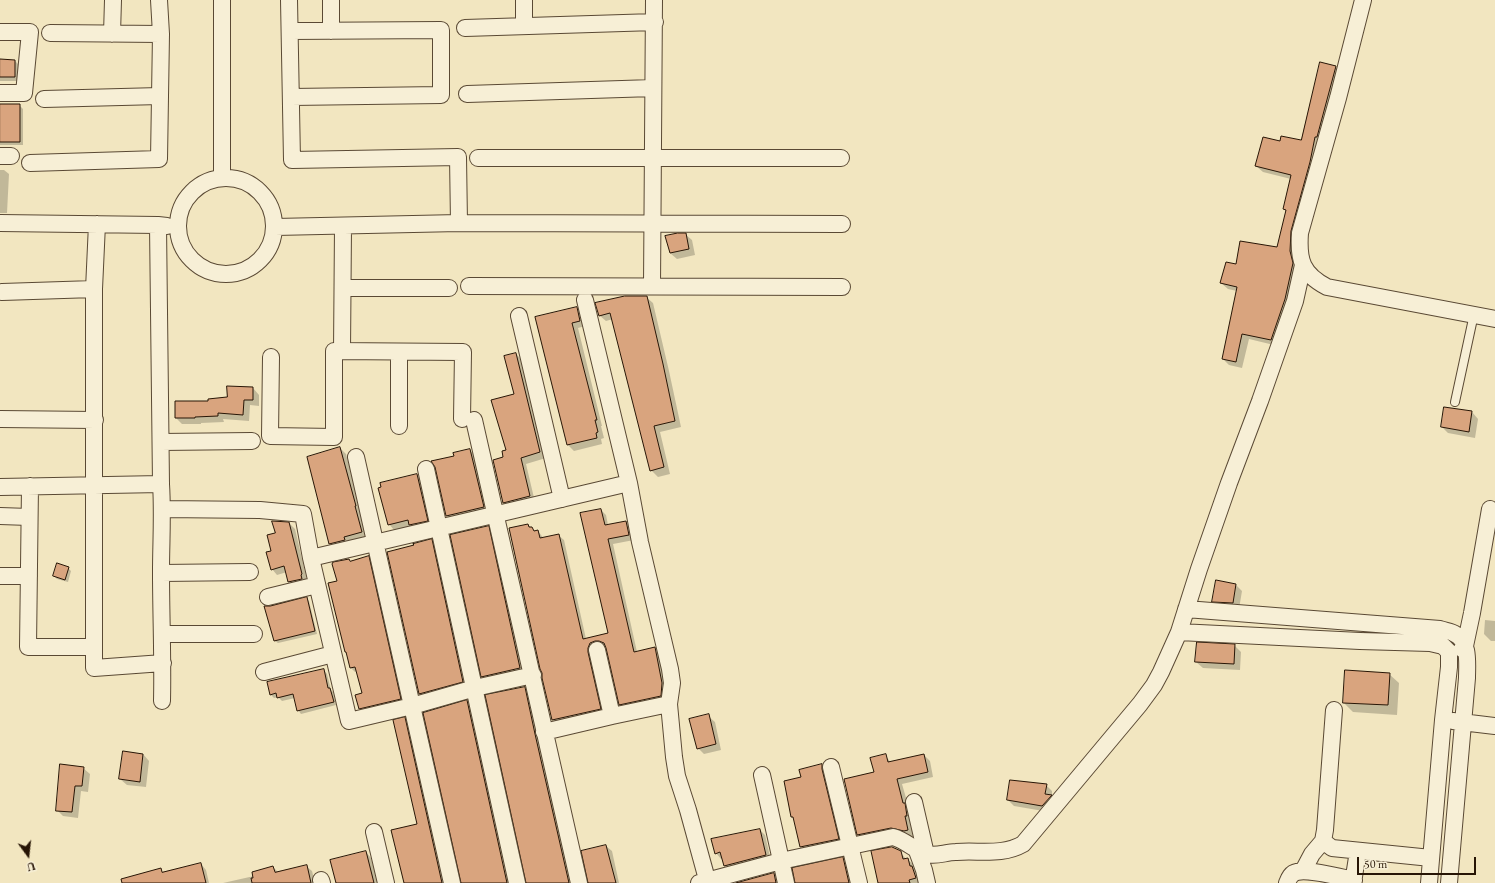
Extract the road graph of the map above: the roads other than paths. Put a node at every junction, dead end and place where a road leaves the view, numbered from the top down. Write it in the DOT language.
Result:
graph roads {
  1 [pos="113,0"];
  2 [pos="159,0"];
  3 [pos="222,0"];
  4 [pos="289,0"];
  5 [pos="331,0"];
  6 [pos="524,0"];
  7 [pos="654,0"];
  8 [pos="1364,0"];
  9 [pos="655,22"];
  10 [pos="524,26"];
  11 [pos="465,28"];
  12 [pos="290,31"];
  13 [pos="331,31"];
  14 [pos="0,32"];
  15 [pos="50,34"];
  16 [pos="112,34"];
  17 [pos="161,34"];
  18 [pos="653,88"];
  19 [pos="0,93"];
  20 [pos="467,94"];
  21 [pos="160,96"];
  22 [pos="291,97"];
  23 [pos="44,98"];
  24 [pos="478,158"];
  25 [pos="652,158"];
  26 [pos="841,158"];
  27 [pos="30,163"];
  28 [pos="222,177"];
  29 [pos="0,223"];
  30 [pos="459,223"];
  31 [pos="652,223"];
  32 [pos="97,224"];
  33 [pos="842,224"];
  34 [pos="158,225"];
  35 [pos="343,227"];
  36 [pos="177,228"];
  37 [pos="275,228"];
  38 [pos="1303,265"];
  39 [pos="469,286"];
  40 [pos="652,286"];
  41 [pos="842,286"];
  42 [pos="343,288"];
  43 [pos="449,288"];
  44 [pos="94,289"];
  45 [pos="2,292"];
  46 [pos="585,300"];
  47 [pos="1474,314"];
  48 [pos="519,316"];
  49 [pos="1495,319"];
  50 [pos="342,352"];
  51 [pos="399,352"];
  52 [pos="270,356"];
  53 [pos="1455,402"];
  54 [pos="0,419"];
  55 [pos="95,420"];
  56 [pos="399,426"];
  57 [pos="252,441"];
  58 [pos="161,442"];
  59 [pos="356,457"];
  60 [pos="426,469"];
  61 [pos="629,483"];
  62 [pos="161,484"];
  63 [pos="30,486"];
  64 [pos="94,486"];
  65 [pos="0,487"];
  66 [pos="562,499"];
  67 [pos="163,509"];
  68 [pos="1490,509"];
  69 [pos="496,514"];
  70 [pos="0,516"];
  71 [pos="29,517"];
  72 [pos="440,528"];
  73 [pos="376,543"];
  74 [pos="311,558"];
  75 [pos="250,572"];
  76 [pos="161,573"];
  77 [pos="0,576"];
  78 [pos="29,576"];
  79 [pos="317,585"];
  80 [pos="268,597"];
  81 [pos="1186,609"];
  82 [pos="1364,624"];
  83 [pos="1179,632"];
  84 [pos="163,634"];
  85 [pos="254,634"];
  86 [pos="1360,641"];
  87 [pos="1465,646"];
  88 [pos="94,647"];
  89 [pos="597,650"];
  90 [pos="1449,652"];
  91 [pos="334,654"];
  92 [pos="163,663"];
  93 [pos="264,672"];
  94 [pos="533,675"];
  95 [pos="475,688"];
  96 [pos="162,701"];
  97 [pos="669,704"];
  98 [pos="412,706"];
  99 [pos="1334,710"];
  100 [pos="612,716"];
  101 [pos="1443,720"];
  102 [pos="1463,722"];
  103 [pos="1495,726"];
  104 [pos="544,732"];
  105 [pos="831,767"];
  106 [pos="762,775"];
  107 [pos="914,802"];
  108 [pos="374,832"];
  109 [pos="1323,841"];
  110 [pos="850,846"];
  111 [pos="1358,851"];
  112 [pos="921,852"];
  113 [pos="1431,858"];
  114 [pos="781,861"];
  115 [pos="1303,871"];
  116 [pos="1354,881"];
  117 [pos="704,882"];
  118 [pos="386,883"];
  119 [pos="452,883"];
  120 [pos="518,883"];
  121 [pos="579,883"];
  122 [pos="786,883"];
  123 [pos="859,883"];
  124 [pos="927,883"];
  125 [pos="1287,883"];
  126 [pos="1429,883"];
  127 [pos="1449,883"];
  1 -- 16 [label="street"];
  2 -- 17 [label="street"];
  3 -- 28 [label="street"];
  4 -- 12 [label="street"];
  5 -- 13 [label="street"];
  6 -- 10 [label="street"];
  7 -- 9 [label="street"];
  8 -- 38 [label="street"];
  9 -- 10 [label="street"];
  9 -- 18 [label="street"];
  10 -- 11 [label="street"];
  12 -- 13 [label="street"];
  12 -- 22 [label="street"];
  13 -- 22 [label="street"];
  14 -- 19 [label="street"];
  15 -- 16 [label="street"];
  16 -- 17 [label="street"];
  17 -- 21 [label="street"];
  18 -- 20 [label="street"];
  18 -- 25 [label="street"];
  21 -- 23 [label="street"];
  21 -- 27 [label="street"];
  22 -- 30 [label="street"];
  24 -- 25 [label="street"];
  25 -- 26 [label="street"];
  25 -- 31 [label="street"];
  28 -- 36 [label="street"];
  28 -- 37 [label="street"];
  29 -- 32 [label="street"];
  30 -- 31 [label="street"];
  30 -- 35 [label="street"];
  31 -- 33 [label="street"];
  31 -- 40 [label="street"];
  32 -- 34 [label="street"];
  32 -- 44 [label="street"];
  34 -- 36 [label="street"];
  34 -- 58 [label="street"];
  35 -- 37 [label="street"];
  35 -- 42 [label="street"];
  36 -- 37 [label="street"];
  38 -- 47 [label="street"];
  38 -- 81 [label="street"];
  39 -- 40 [label="street"];
  40 -- 41 [label="street"];
  42 -- 43 [label="street"];
  42 -- 50 [label="street"];
  44 -- 45 [label="street"];
  44 -- 55 [label="street"];
  46 -- 61 [label="street"];
  47 -- 49 [label="street"];
  47 -- 53 [label="lane"];
  48 -- 66 [label="street"];
  50 -- 51 [label="street"];
  50 -- 52 [label="street"];
  51 -- 56 [label="street"];
  51 -- 69 [label="street"];
  54 -- 55 [label="street"];
  55 -- 64 [label="street"];
  57 -- 58 [label="street"];
  58 -- 62 [label="street"];
  59 -- 73 [label="street"];
  60 -- 72 [label="street"];
  61 -- 66 [label="street"];
  61 -- 97 [label="street"];
  62 -- 64 [label="street"];
  62 -- 67 [label="street"];
  63 -- 64 [label="street"];
  63 -- 65 [label="street"];
  63 -- 71 [label="street"];
  64 -- 88 [label="street"];
  66 -- 69 [label="street"];
  67 -- 74 [label="street"];
  67 -- 76 [label="street"];
  68 -- 87 [label="street"];
  69 -- 72 [label="street"];
  69 -- 94 [label="street"];
  70 -- 71 [label="street"];
  71 -- 78 [label="street"];
  72 -- 73 [label="street"];
  72 -- 95 [label="street"];
  73 -- 74 [label="street"];
  73 -- 98 [label="street"];
  74 -- 79 [label="street"];
  75 -- 76 [label="street"];
  76 -- 84 [label="street"];
  77 -- 78 [label="street"];
  78 -- 88 [label="street"];
  79 -- 80 [label="street"];
  79 -- 91 [label="street"];
  81 -- 82 [label="street"];
  81 -- 83 [label="street"];
  82 -- 86 [label="street"];
  82 -- 87 [label="street"];
  83 -- 86 [label="street"];
  83 -- 112 [label="street"];
  84 -- 85 [label="street"];
  84 -- 92 [label="street"];
  86 -- 90 [label="street"];
  87 -- 90 [label="street"];
  87 -- 102 [label="street"];
  88 -- 92 [label="street"];
  89 -- 100 [label="street"];
  90 -- 101 [label="street"];
  91 -- 93 [label="street"];
  91 -- 98 [label="street"];
  92 -- 96 [label="street"];
  94 -- 95 [label="street"];
  94 -- 104 [label="street"];
  95 -- 98 [label="street"];
  95 -- 120 [label="street"];
  97 -- 100 [label="street"];
  97 -- 117 [label="street"];
  98 -- 119 [label="street"];
  99 -- 109 [label="street"];
  100 -- 104 [label="street"];
  101 -- 102 [label="street"];
  101 -- 113 [label="street"];
  102 -- 103 [label="street"];
  102 -- 127 [label="street"];
  104 -- 121 [label="street"];
  105 -- 110 [label="street"];
  106 -- 114 [label="street"];
  107 -- 112 [label="street"];
  108 -- 118 [label="street"];
  109 -- 111 [label="street"];
  109 -- 115 [label="street"];
  110 -- 112 [label="street"];
  110 -- 114 [label="street"];
  110 -- 123 [label="street"];
  111 -- 113 [label="street"];
  111 -- 116 [label="street"];
  112 -- 124 [label="street"];
  113 -- 126 [label="street"];
  114 -- 117 [label="street"];
  114 -- 122 [label="street"];
  115 -- 116 [label="street"];
  115 -- 125 [label="street"];
}
